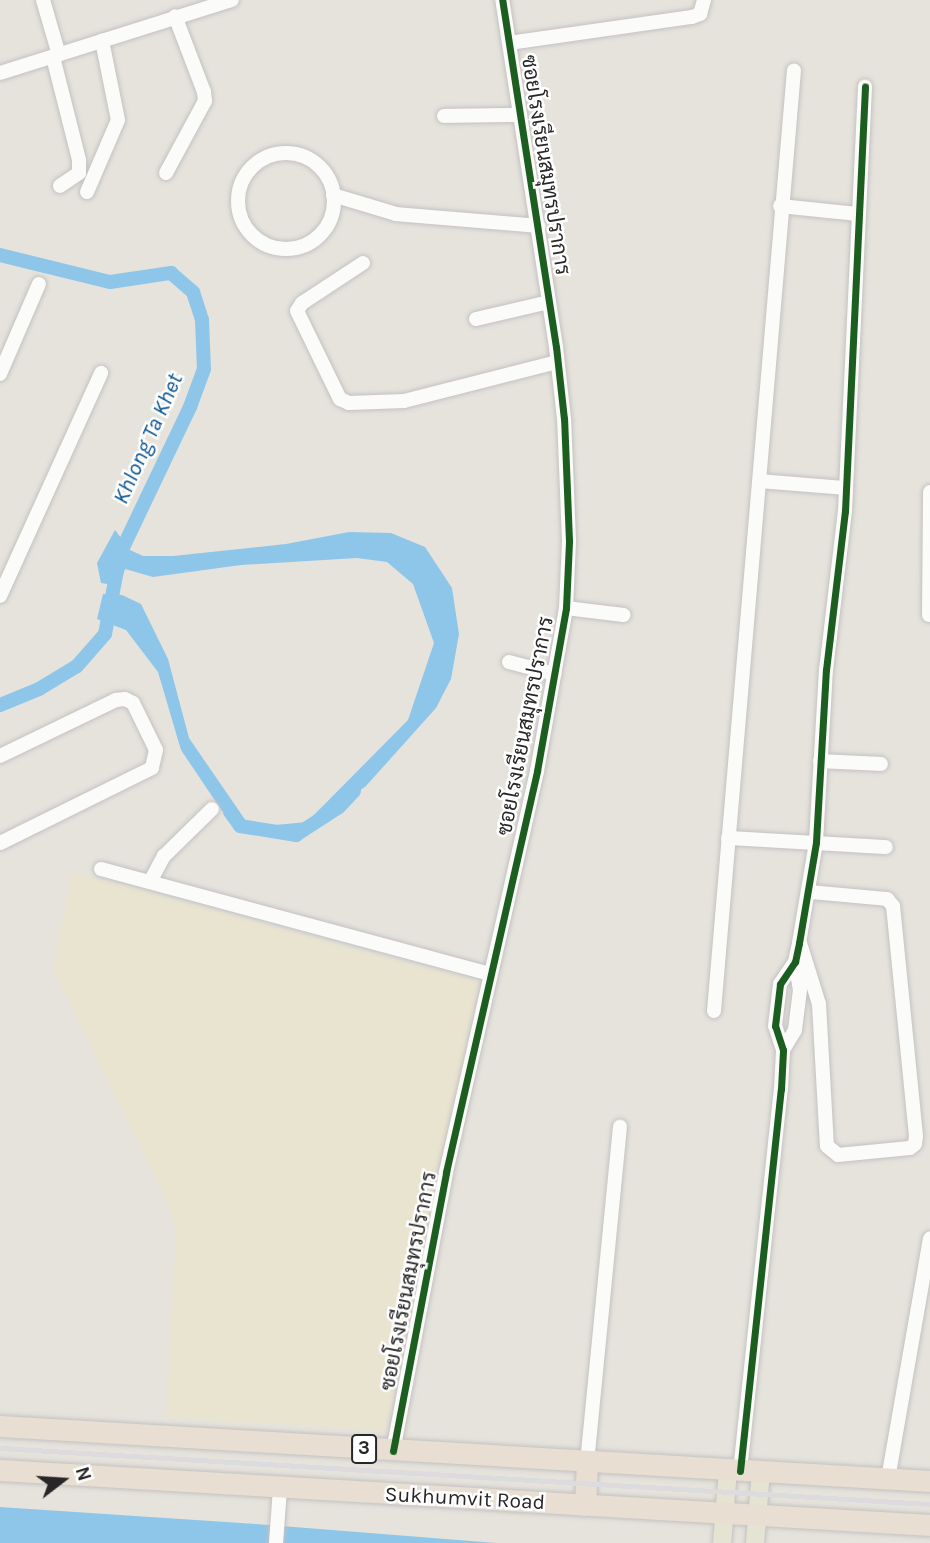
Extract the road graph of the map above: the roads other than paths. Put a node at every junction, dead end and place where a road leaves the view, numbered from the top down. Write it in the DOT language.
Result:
graph roads {
  1 [pos="43,0"];
  2 [pos="232,0"];
  3 [pos="502,0"];
  4 [pos="704,0"];
  5 [pos="175,16"];
  6 [pos="102,41"];
  7 [pos="509,43"];
  8 [pos="56,56"];
  9 [pos="794,70"];
  10 [pos="0,73"];
  11 [pos="865,86"];
  12 [pos="520,115"];
  13 [pos="444,116"];
  14 [pos="166,173"];
  15 [pos="60,186"];
  16 [pos="88,192"];
  17 [pos="333,195"];
  18 [pos="780,206"];
  19 [pos="858,214"];
  20 [pos="538,226"];
  21 [pos="363,263"];
  22 [pos="39,284"];
  23 [pos="548,302"];
  24 [pos="476,319"];
  25 [pos="557,362"];
  26 [pos="101,373"];
  27 [pos="0,374"];
  28 [pos="760,481"];
  29 [pos="846,488"];
  30 [pos="930,492"];
  31 [pos="0,596"];
  32 [pos="566,608"];
  33 [pos="624,615"];
  34 [pos="929,615"];
  35 [pos="509,662"];
  36 [pos="554,674"];
  37 [pos="0,756"];
  38 [pos="820,761"];
  39 [pos="881,764"];
  40 [pos="212,809"];
  41 [pos="728,838"];
  42 [pos="816,842"];
  43 [pos="0,843"];
  44 [pos="886,847"];
  45 [pos="101,869"];
  46 [pos="150,883"];
  47 [pos="810,892"];
  48 [pos="799,943"];
  49 [pos="795,961"];
  50 [pos="489,974"];
  51 [pos="714,1012"];
  52 [pos="783,1050"];
  53 [pos="620,1127"];
  54 [pos="930,1239"];
  55 [pos="0,1426"];
  56 [pos="393,1451"];
  57 [pos="587,1463"];
  58 [pos="0,1470"];
  59 [pos="743,1471"];
  60 [pos="888,1479"];
  61 [pos="930,1481"];
  62 [pos="280,1488"];
  63 [pos="585,1505"];
  64 [pos="725,1514"];
  65 [pos="757,1516"];
  66 [pos="930,1525"];
  67 [pos="276,1543"];
  68 [pos="722,1543"];
  69 [pos="755,1543"];
  1 -- 8 [label="street"];
  2 -- 5 [label="street"];
  3 -- 7 [label="street, ซอยโรงเรียนสมุทรปราการ"];
  4 -- 7 [label="street"];
  5 -- 6 [label="street"];
  5 -- 14 [label="street"];
  6 -- 8 [label="street"];
  6 -- 16 [label="street"];
  7 -- 12 [label="street, ซอยโรงเรียนสมุทรปราการ"];
  8 -- 10 [label="street"];
  8 -- 15 [label="street"];
  9 -- 18 [label="street"];
  11 -- 19 [label="street"];
  12 -- 13 [label="street"];
  12 -- 20 [label="street, ซอยโรงเรียนสมุทรปราการ"];
  17 -- 17 [label="street"];
  17 -- 20 [label="street"];
  18 -- 19 [label="street"];
  18 -- 28 [label="street"];
  19 -- 29 [label="street"];
  20 -- 23 [label="street, ซอยโรงเรียนสมุทรปราการ"];
  21 -- 25 [label="street"];
  22 -- 27 [label="street"];
  23 -- 24 [label="street"];
  23 -- 25 [label="street, ซอยโรงเรียนสมุทรปราการ"];
  25 -- 32 [label="street, ซอยโรงเรียนสมุทรปราการ"];
  26 -- 31 [label="street"];
  28 -- 29 [label="street"];
  28 -- 41 [label="street"];
  29 -- 38 [label="street"];
  30 -- 34 [label="street"];
  32 -- 33 [label="street"];
  32 -- 36 [label="street, ซอยโรงเรียนสมุทรปราการ"];
  35 -- 36 [label="street"];
  36 -- 50 [label="street, ซอยโรงเรียนสมุทรปราการ"];
  37 -- 43 [label="street"];
  38 -- 39 [label="street"];
  38 -- 42 [label="street"];
  40 -- 46 [label="street"];
  41 -- 42 [label="street"];
  41 -- 51 [label="street"];
  42 -- 44 [label="street"];
  42 -- 47 [label="street"];
  45 -- 46 [label="street"];
  46 -- 50 [label="street"];
  47 -- 48 [label="street"];
  47 -- 48 [label="street"];
  48 -- 49 [label="street"];
  49 -- 52 [label="street"];
  49 -- 52 [label="street"];
  50 -- 56 [label="street, ซอยโรงเรียนสมุทรปราการ"];
  52 -- 59 [label="street"];
  53 -- 57 [label="street"];
  54 -- 60 [label="street"];
  55 -- 56 [label="highway, Sukhumvit Road / 3"];
  56 -- 57 [label="highway, Sukhumvit Road / 3"];
  57 -- 59 [label="highway, Sukhumvit Road / 3"];
  57 -- 63 [label="highway"];
  58 -- 62 [label="highway, Sukhumvit Road / 3"];
  59 -- 60 [label="highway, Sukhumvit Road / 3"];
  59 -- 64 [label="main road"];
  59 -- 65 [label="main road"];
  60 -- 61 [label="highway, Sukhumvit Road / 3"];
  62 -- 63 [label="highway, Sukhumvit Road / 3"];
  62 -- 67 [label="street"];
  63 -- 64 [label="highway, Sukhumvit Road / 3"];
  64 -- 65 [label="highway, Sukhumvit Road / 3"];
  64 -- 68 [label="main road"];
  65 -- 66 [label="highway, Sukhumvit Road / 3"];
  65 -- 69 [label="main road"];
}
